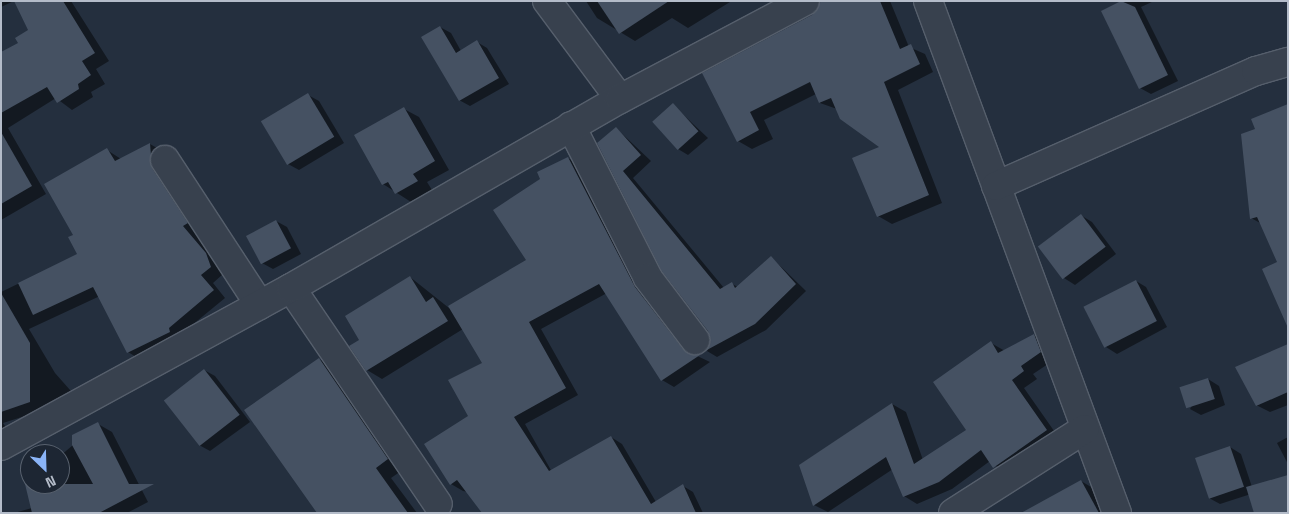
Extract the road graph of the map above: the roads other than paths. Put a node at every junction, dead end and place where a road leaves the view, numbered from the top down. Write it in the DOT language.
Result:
graph roads {
  1 [pos="547,1"];
  2 [pos="806,1"];
  3 [pos="928,1"];
  4 [pos="1288,62"];
  5 [pos="620,99"];
  6 [pos="571,126"];
  7 [pos="165,160"];
  8 [pos="996,186"];
  9 [pos="291,288"];
  10 [pos="260,305"];
  11 [pos="695,340"];
  12 [pos="1085,429"];
  13 [pos="1,446"];
  14 [pos="438,504"];
  15 [pos="953,513"];
  16 [pos="1117,513"];
  1 -- 5 [label="street"];
  2 -- 5 [label="street"];
  3 -- 8 [label="street"];
  4 -- 8 [label="street"];
  5 -- 6 [label="street"];
  6 -- 9 [label="street"];
  6 -- 11 [label="street"];
  7 -- 10 [label="street"];
  8 -- 12 [label="street"];
  9 -- 10 [label="street"];
  9 -- 14 [label="street"];
  10 -- 13 [label="street"];
  12 -- 15 [label="street"];
  12 -- 16 [label="street"];
}
